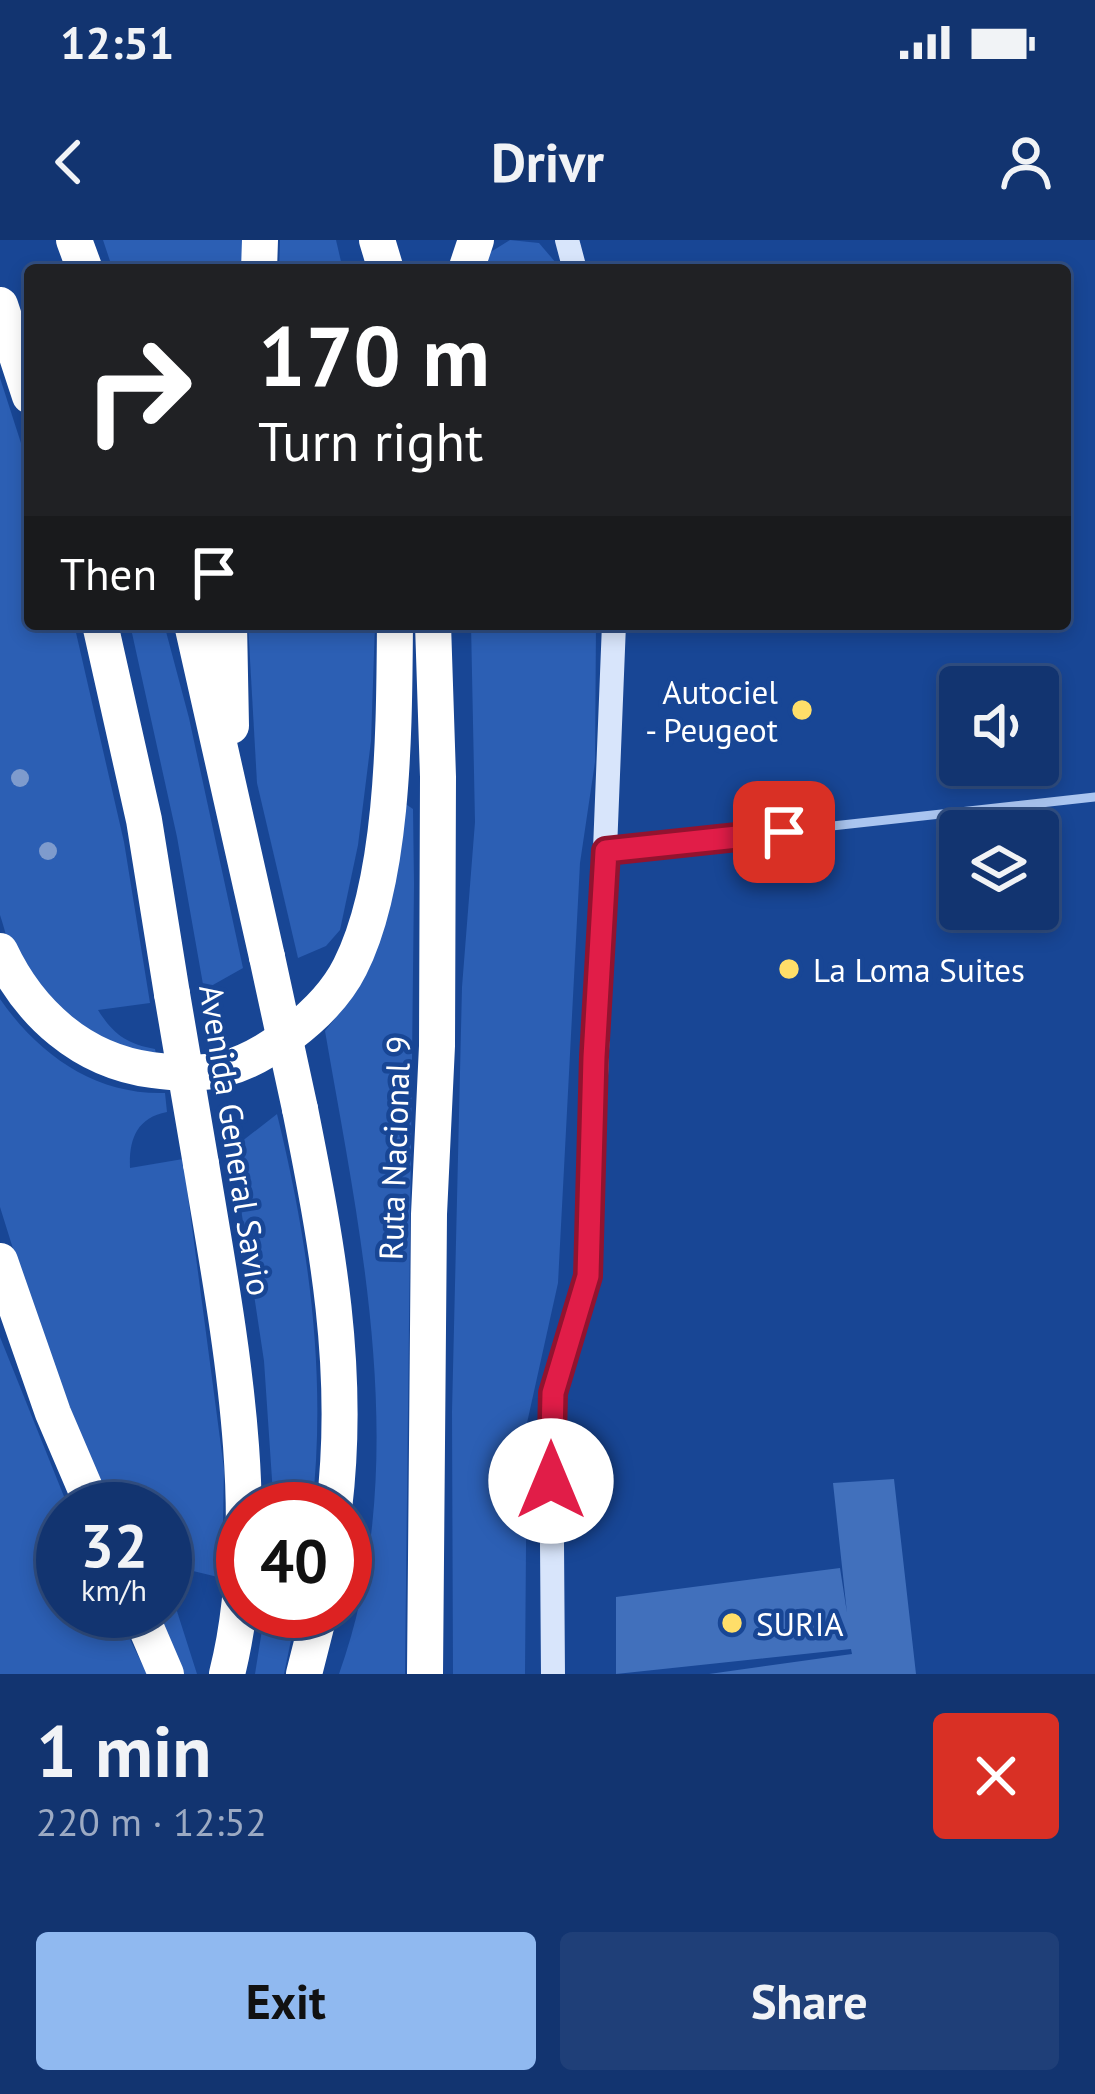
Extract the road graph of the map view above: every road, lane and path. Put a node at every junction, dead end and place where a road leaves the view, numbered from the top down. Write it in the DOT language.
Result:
graph roads {
  1 [pos="0,305"];
  2 [pos="24,378"];
  3 [pos="101,630"];
  4 [pos="193,630"];
  5 [pos="230,630"];
  6 [pos="395,630"];
  7 [pos="433,630"];
  8 [pos="453,630"];
  9 [pos="614,630"];
  10 [pos="233,796"];
  11 [pos="1095,797"];
  12 [pos="606,851"];
  13 [pos="0,951"];
  14 [pos="437,1046"];
  15 [pos="0,1261"];
  16 [pos="82,1482"];
  17 [pos="336,1482"];
  18 [pos="151,1638"];
  19 [pos="313,1638"];
  20 [pos="166,1674"];
  21 [pos="227,1674"];
  22 [pos="304,1674"];
  23 [pos="425,1674"];
  24 [pos="553,1674"];
  1 -- 2 [label="highway"];
  3 -- 21 [label="highway, Avenida General Savio, bridge"];
  4 -- 10 [label="highway"];
  5 -- 10 [label="highway"];
  6 -- 13 [label="highway"];
  7 -- 14 [label="highway, Ruta Nacional 9"];
  8 -- 14 [label="highway"];
  9 -- 12 [label="street"];
  10 -- 17 [label="highway, bridge"];
  11 -- 12 [label="lane"];
  12 -- 24 [label="street"];
  14 -- 23 [label="highway, Ruta Nacional 9"];
  15 -- 16 [label="highway"];
  18 -- 20 [label="highway"];
  19 -- 22 [label="highway"];
}
